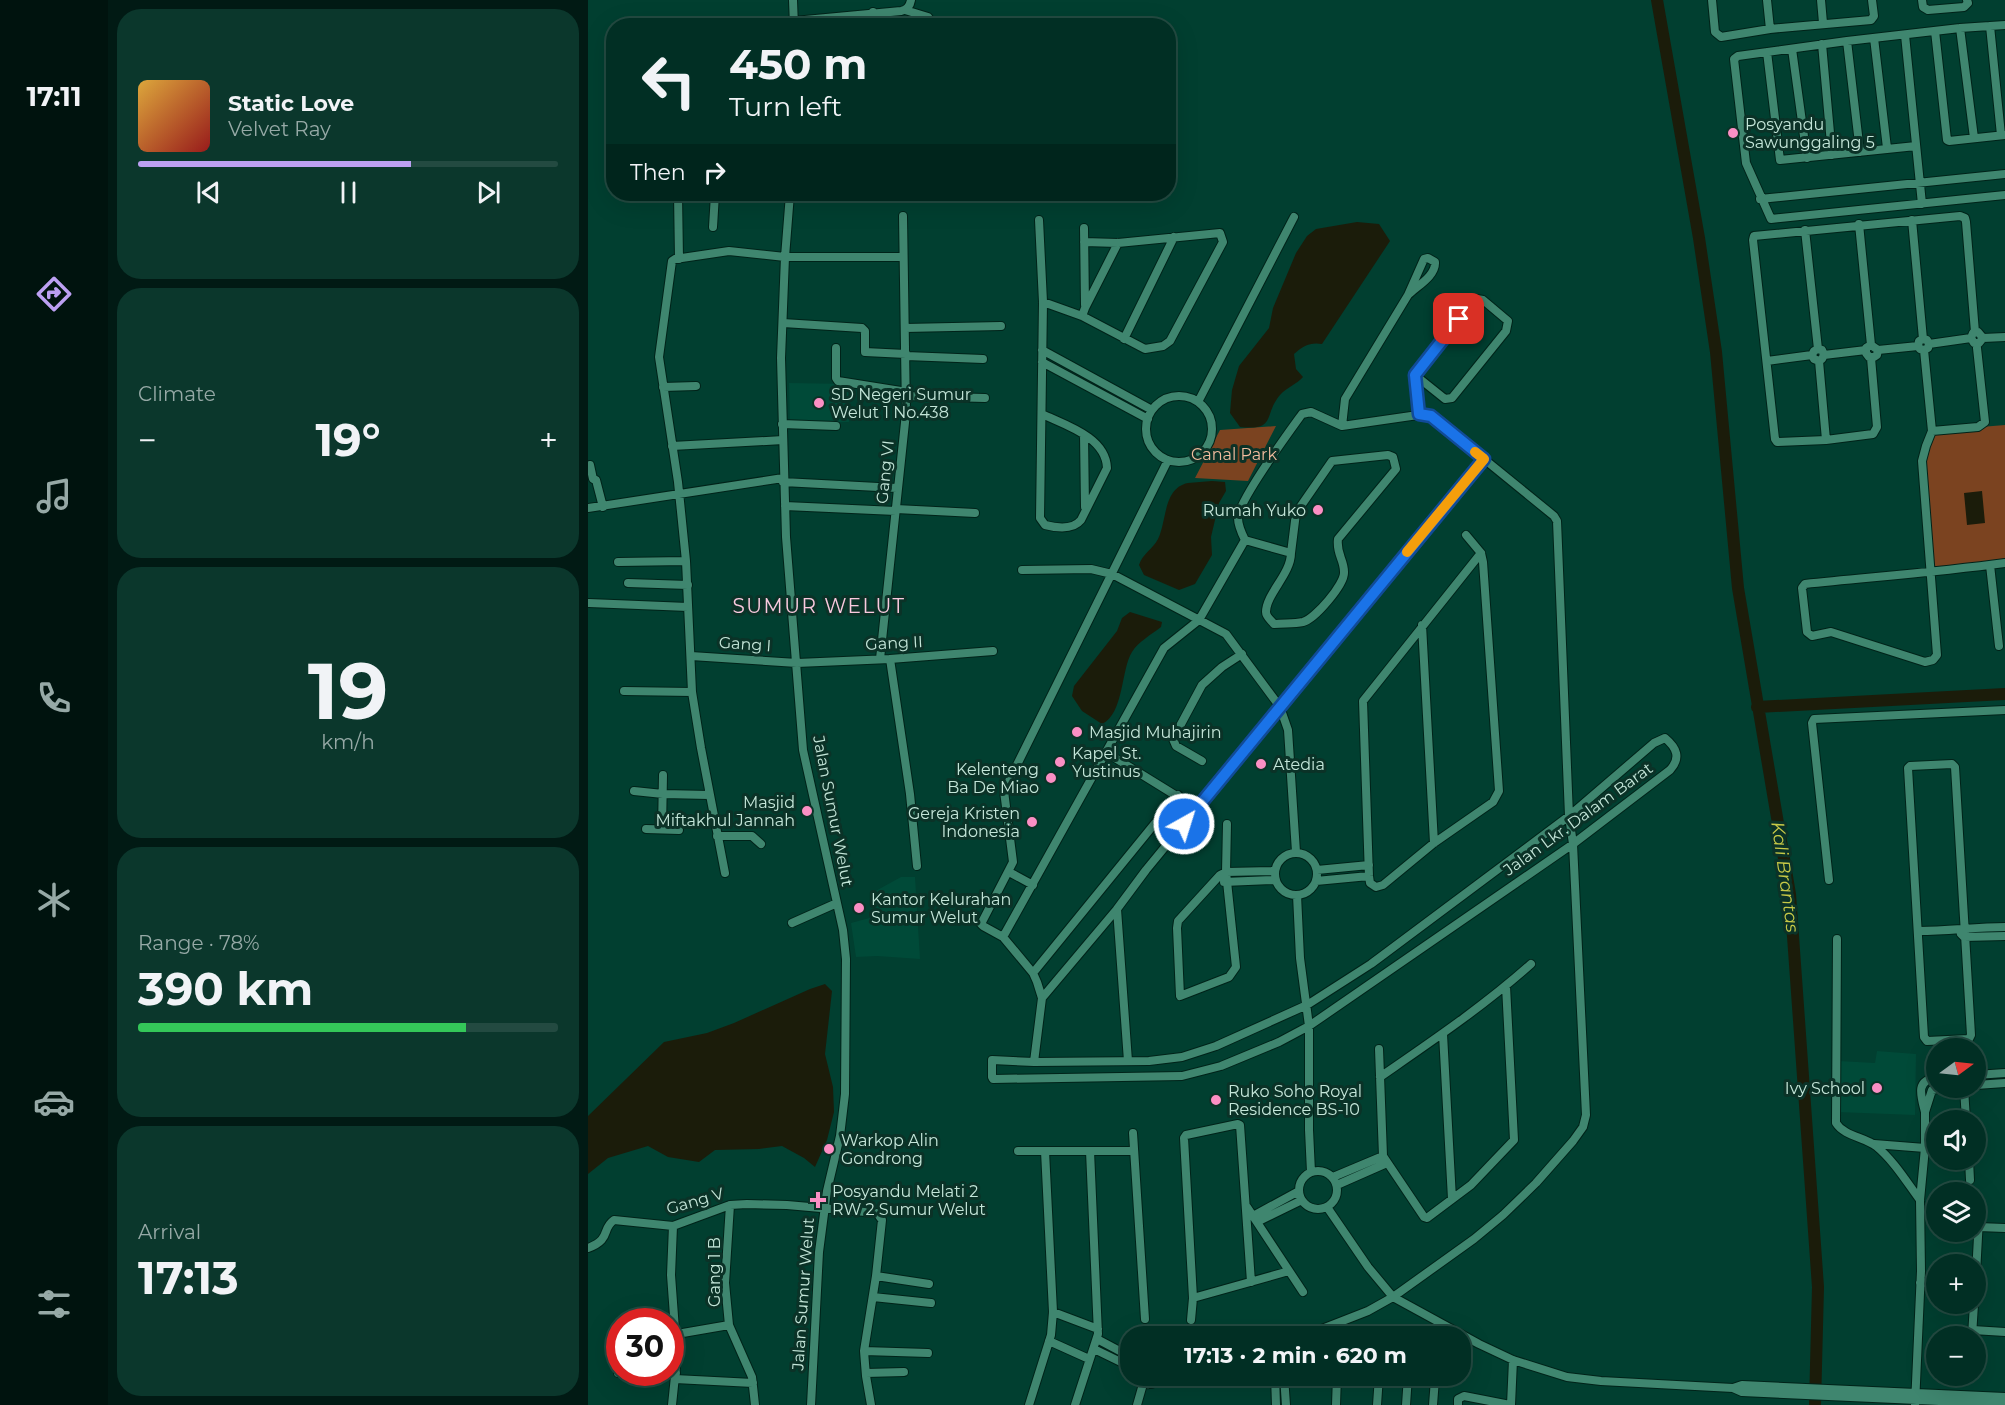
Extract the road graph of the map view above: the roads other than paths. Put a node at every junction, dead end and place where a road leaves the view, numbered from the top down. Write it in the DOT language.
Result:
graph roads {
  1 [pos="793,0"];
  2 [pos="912,0"];
  3 [pos="1712,0"];
  4 [pos="1767,0"];
  5 [pos="1821,0"];
  6 [pos="1872,0"];
  7 [pos="1922,0"];
  8 [pos="1967,0"];
  9 [pos="905,10"];
  10 [pos="873,12"];
  11 [pos="794,18"];
  12 [pos="830,18"];
  13 [pos="874,18"];
  14 [pos="929,18"];
  15 [pos="1823,23"];
  16 [pos="2005,25"];
  17 [pos="1990,26"];
  18 [pos="1960,28"];
  19 [pos="1770,29"];
  20 [pos="1935,31"];
  21 [pos="1905,35"];
  22 [pos="1874,38"];
  23 [pos="1847,41"];
  24 [pos="1822,44"];
  25 [pos="1792,48"];
  26 [pos="1767,52"];
  27 [pos="2003,135"];
  28 [pos="1974,138"];
  29 [pos="1916,146"];
  30 [pos="1887,148"];
  31 [pos="1860,152"];
  32 [pos="1832,155"];
  33 [pos="1807,158"];
  34 [pos="2005,174"];
  35 [pos="1920,183"];
  36 [pos="2005,195"];
  37 [pos="1760,199"];
  38 [pos="678,201"];
  39 [pos="715,201"];
  40 [pos="789,201"];
  41 [pos="1922,204"];
  42 [pos="903,216"];
  43 [pos="1294,217"];
  44 [pos="1039,220"];
  45 [pos="1912,220"];
  46 [pos="1858,224"];
  47 [pos="713,227"];
  48 [pos="1084,228"];
  49 [pos="1805,230"];
  50 [pos="1174,237"];
  51 [pos="1084,242"];
  52 [pos="1118,243"];
  53 [pos="785,257"];
  54 [pos="903,257"];
  55 [pos="679,259"];
  56 [pos="1408,295"];
  57 [pos="1043,302"];
  58 [pos="1083,312"];
  59 [pos="783,323"];
  60 [pos="1001,326"];
  61 [pos="905,327"];
  62 [pos="1973,335"];
  63 [pos="2005,337"];
  64 [pos="1124,339"];
  65 [pos="1924,345"];
  66 [pos="836,348"];
  67 [pos="1977,348"];
  68 [pos="1042,350"];
  69 [pos="1871,351"];
  70 [pos="906,355"];
  71 [pos="1818,355"];
  72 [pos="983,359"];
  73 [pos="1767,361"];
  74 [pos="1042,362"];
  75 [pos="1415,375"];
  76 [pos="696,386"];
  77 [pos="663,387"];
  78 [pos="906,394"];
  79 [pos="986,398"];
  80 [pos="1198,402"];
  81 [pos="1152,410"];
  82 [pos="1042,414"];
  83 [pos="1419,414"];
  84 [pos="1148,419"];
  85 [pos="782,424"];
  86 [pos="836,426"];
  87 [pos="1342,426"];
  88 [pos="1932,431"];
  89 [pos="1084,435"];
  90 [pos="783,440"];
  91 [pos="1826,440"];
  92 [pos="672,446"];
  93 [pos="1484,459"];
  94 [pos="1168,460"];
  95 [pos="590,465"];
  96 [pos="783,480"];
  97 [pos="897,488"];
  98 [pos="680,493"];
  99 [pos="785,506"];
  100 [pos="603,507"];
  101 [pos="588,508"];
  102 [pos="896,510"];
  103 [pos="1085,511"];
  104 [pos="975,513"];
  105 [pos="1466,536"];
  106 [pos="1245,540"];
  107 [pos="1291,553"];
  108 [pos="1481,553"];
  109 [pos="687,561"];
  110 [pos="618,562"];
  111 [pos="2005,563"];
  112 [pos="1989,565"];
  113 [pos="1022,570"];
  114 [pos="1930,571"];
  115 [pos="1112,574"];
  116 [pos="628,583"];
  117 [pos="688,585"];
  118 [pos="589,603"];
  119 [pos="688,607"];
  120 [pos="1199,620"];
  121 [pos="1422,625"];
  122 [pos="1999,646"];
  123 [pos="993,651"];
  124 [pos="1242,654"];
  125 [pos="691,656"];
  126 [pos="880,659"];
  127 [pos="890,659"];
  128 [pos="796,663"];
  129 [pos="624,691"];
  130 [pos="692,692"];
  131 [pos="1280,707"];
  132 [pos="2005,710"];
  133 [pos="1107,753"];
  134 [pos="1202,761"];
  135 [pos="663,775"];
  136 [pos="634,791"];
  137 [pos="663,794"];
  138 [pos="710,795"];
  139 [pos="1178,795"];
  140 [pos="1196,808"];
  141 [pos="1569,816"];
  142 [pos="1227,824"];
  143 [pos="646,829"];
  144 [pos="662,829"];
  145 [pos="679,830"];
  146 [pos="717,836"];
  147 [pos="1434,843"];
  148 [pos="761,844"];
  149 [pos="1573,844"];
  150 [pos="1296,852"];
  151 [pos="1369,865"];
  152 [pos="917,866"];
  153 [pos="1317,870"];
  154 [pos="1010,872"];
  155 [pos="1226,872"];
  156 [pos="724,873"];
  157 [pos="1275,876"];
  158 [pos="1369,876"];
  159 [pos="1215,879"];
  160 [pos="1829,880"];
  161 [pos="1316,881"];
  162 [pos="1227,883"];
  163 [pos="1033,885"];
  164 [pos="1297,895"];
  165 [pos="837,903"];
  166 [pos="1117,909"];
  167 [pos="792,923"];
  168 [pos="2005,927"];
  169 [pos="1919,931"];
  170 [pos="1961,932"];
  171 [pos="2005,936"];
  172 [pos="1004,937"];
  173 [pos="1837,939"];
  174 [pos="1532,964"];
  175 [pos="1033,973"];
  176 [pos="1506,986"];
  177 [pos="1042,998"];
  178 [pos="1307,1005"];
  179 [pos="1309,1026"];
  180 [pos="1443,1034"];
  181 [pos="1379,1049"];
  182 [pos="1128,1061"];
  183 [pos="1034,1062"];
  184 [pos="2005,1073"];
  185 [pos="1986,1074"];
  186 [pos="1380,1077"];
  187 [pos="1926,1080"];
  188 [pos="2005,1083"];
  189 [pos="1986,1084"];
  190 [pos="1930,1098"];
  191 [pos="1925,1117"];
  192 [pos="1133,1133"];
  193 [pos="1874,1144"];
  194 [pos="1925,1148"];
  195 [pos="1018,1151"];
  196 [pos="1045,1151"];
  197 [pos="1090,1151"];
  198 [pos="1134,1152"];
  199 [pos="1385,1160"];
  200 [pos="1970,1170"];
  201 [pos="1311,1172"];
  202 [pos="1970,1180"];
  203 [pos="1335,1181"];
  204 [pos="1299,1191"];
  205 [pos="1452,1199"];
  206 [pos="1302,1200"];
  207 [pos="1920,1200"];
  208 [pos="730,1205"];
  209 [pos="1246,1205"];
  210 [pos="1327,1207"];
  211 [pos="825,1210"];
  212 [pos="1255,1219"];
  213 [pos="673,1226"];
  214 [pos="1986,1227"];
  215 [pos="2005,1228"];
  216 [pos="588,1248"];
  217 [pos="1289,1271"];
  218 [pos="876,1276"];
  219 [pos="1251,1282"];
  220 [pos="1920,1283"];
  221 [pos="1926,1283"];
  222 [pos="929,1284"];
  223 [pos="1303,1292"];
  224 [pos="873,1297"];
  225 [pos="1393,1297"];
  226 [pos="1193,1298"];
  227 [pos="932,1303"];
  228 [pos="674,1308"];
  229 [pos="1053,1312"];
  230 [pos="1145,1319"];
  231 [pos="1191,1320"];
  232 [pos="729,1325"];
  233 [pos="1330,1326"];
  234 [pos="1098,1329"];
  235 [pos="2005,1332"];
  236 [pos="684,1333"];
  237 [pos="1986,1333"];
  238 [pos="1097,1339"];
  239 [pos="1049,1341"];
  240 [pos="1094,1349"];
  241 [pos="864,1350"];
  242 [pos="1120,1351"];
  243 [pos="928,1353"];
  244 [pos="1089,1359"];
  245 [pos="1514,1360"];
  246 [pos="1120,1362"];
  247 [pos="904,1372"];
  248 [pos="866,1373"];
  249 [pos="684,1377"];
  250 [pos="753,1383"];
  251 [pos="675,1386"];
  252 [pos="1142,1386"];
  253 [pos="1275,1386"];
  254 [pos="1285,1386"];
  255 [pos="1337,1386"];
  256 [pos="1378,1386"];
  257 [pos="1407,1386"];
  258 [pos="1434,1386"];
  259 [pos="1822,1394"];
  260 [pos="2005,1397"];
  261 [pos="1916,1399"];
  262 [pos="2005,1404"];
  263 [pos="672,1405"];
  264 [pos="755,1405"];
  265 [pos="811,1405"];
  266 [pos="871,1405"];
  267 [pos="1029,1405"];
  268 [pos="1075,1405"];
  269 [pos="1137,1405"];
  270 [pos="1276,1405"];
  271 [pos="1286,1405"];
  272 [pos="1336,1405"];
  273 [pos="1377,1405"];
  274 [pos="1406,1405"];
  275 [pos="1433,1405"];
  276 [pos="1458,1405"];
  277 [pos="1511,1405"];
  1 -- 11 [label="street"];
  2 -- 9 [label="street"];
  3 -- 19 [label="street"];
  4 -- 19 [label="street"];
  5 -- 15 [label="street"];
  6 -- 15 [label="street"];
  7 -- 8 [label="street"];
  9 -- 10 [label="street"];
  9 -- 14 [label="street"];
  10 -- 12 [label="street"];
  10 -- 13 [label="street"];
  15 -- 19 [label="street"];
  16 -- 17 [label="street"];
  17 -- 18 [label="street"];
  17 -- 27 [label="street"];
  18 -- 20 [label="street"];
  18 -- 28 [label="street"];
  20 -- 21 [label="street"];
  20 -- 28 [label="street"];
  21 -- 22 [label="street"];
  21 -- 29 [label="street"];
  22 -- 23 [label="street"];
  22 -- 30 [label="street"];
  23 -- 24 [label="street"];
  23 -- 31 [label="street"];
  24 -- 25 [label="street"];
  24 -- 32 [label="street"];
  25 -- 26 [label="street"];
  25 -- 33 [label="street"];
  26 -- 33 [label="street"];
  26 -- 37 [label="street"];
  27 -- 28 [label="street"];
  29 -- 30 [label="street"];
  29 -- 35 [label="street"];
  30 -- 31 [label="street"];
  31 -- 32 [label="street"];
  32 -- 33 [label="street"];
  34 -- 35 [label="street"];
  35 -- 37 [label="street"];
  35 -- 41 [label="street"];
  36 -- 41 [label="street"];
  37 -- 41 [label="street"];
  38 -- 55 [label="street"];
  39 -- 47 [label="street"];
  40 -- 53 [label="street, Jalan Sumur Welut"];
  42 -- 54 [label="street, Gang VI"];
  43 -- 80 [label="street"];
  44 -- 57 [label="street"];
  45 -- 46 [label="street"];
  45 -- 62 [label="street"];
  45 -- 65 [label="street"];
  46 -- 49 [label="street"];
  46 -- 69 [label="street"];
  48 -- 51 [label="street"];
  49 -- 71 [label="street"];
  49 -- 73 [label="street"];
  50 -- 52 [label="street"];
  50 -- 64 [label="street"];
  50 -- 64 [label="street"];
  51 -- 52 [label="street"];
  51 -- 58 [label="street"];
  52 -- 58 [label="street"];
  53 -- 54 [label="street"];
  53 -- 55 [label="street"];
  53 -- 59 [label="street, Jalan Sumur Welut"];
  54 -- 61 [label="street, Gang VI"];
  55 -- 77 [label="street"];
  56 -- 87 [label="street"];
  57 -- 58 [label="street"];
  57 -- 68 [label="street"];
  58 -- 64 [label="street"];
  59 -- 70 [label="street"];
  59 -- 85 [label="street, Jalan Sumur Welut"];
  60 -- 61 [label="street"];
  61 -- 70 [label="street, Gang VI"];
  62 -- 63 [label="street"];
  62 -- 65 [label="street"];
  65 -- 69 [label="street"];
  65 -- 88 [label="street"];
  66 -- 78 [label="street"];
  67 -- 88 [label="street"];
  68 -- 74 [label="street"];
  68 -- 81 [label="street"];
  69 -- 71 [label="street"];
  69 -- 91 [label="street"];
  70 -- 72 [label="street"];
  70 -- 78 [label="street, Gang VI"];
  71 -- 73 [label="street"];
  71 -- 91 [label="street"];
  73 -- 91 [label="street"];
  74 -- 82 [label="street"];
  74 -- 84 [label="street"];
  75 -- 75 [label="street"];
  75 -- 83 [label="street"];
  76 -- 77 [label="street"];
  77 -- 92 [label="street"];
  78 -- 79 [label="street"];
  78 -- 97 [label="street, Gang VI"];
  80 -- 81 [label="street"];
  80 -- 94 [label="street"];
  81 -- 84 [label="street"];
  82 -- 89 [label="street"];
  82 -- 103 [label="street"];
  83 -- 87 [label="street"];
  83 -- 93 [label="street"];
  84 -- 94 [label="street"];
  85 -- 86 [label="street"];
  85 -- 90 [label="street, Jalan Sumur Welut"];
  87 -- 106 [label="street"];
  88 -- 114 [label="street"];
  89 -- 103 [label="street"];
  89 -- 103 [label="street"];
  90 -- 92 [label="street"];
  90 -- 96 [label="street, Jalan Sumur Welut"];
  92 -- 98 [label="street"];
  93 -- 131 [label="street"];
  93 -- 141 [label="street"];
  94 -- 115 [label="street"];
  95 -- 100 [label="street"];
  96 -- 97 [label="street"];
  96 -- 98 [label="street"];
  96 -- 99 [label="street, Jalan Sumur Welut"];
  97 -- 102 [label="street, Gang VI"];
  98 -- 100 [label="street"];
  98 -- 109 [label="street"];
  99 -- 102 [label="street"];
  99 -- 128 [label="street, Jalan Sumur Welut"];
  100 -- 101 [label="street"];
  102 -- 104 [label="street"];
  102 -- 126 [label="street, Gang VI"];
  105 -- 108 [label="street"];
  106 -- 107 [label="street"];
  106 -- 120 [label="street"];
  107 -- 107 [label="street"];
  108 -- 121 [label="street"];
  108 -- 147 [label="street"];
  109 -- 110 [label="street"];
  109 -- 117 [label="street"];
  111 -- 112 [label="street"];
  112 -- 114 [label="street"];
  112 -- 122 [label="street"];
  113 -- 115 [label="street"];
  114 -- 114 [label="street"];
  115 -- 120 [label="street"];
  115 -- 154 [label="street"];
  116 -- 117 [label="street"];
  117 -- 119 [label="street"];
  118 -- 119 [label="street"];
  119 -- 125 [label="street"];
  120 -- 124 [label="street"];
  120 -- 133 [label="street"];
  121 -- 147 [label="street"];
  121 -- 151 [label="street"];
  123 -- 127 [label="street, Gang II"];
  124 -- 131 [label="street"];
  124 -- 134 [label="street"];
  125 -- 128 [label="street, Gang I"];
  125 -- 130 [label="street"];
  126 -- 127 [label="street, Gang II"];
  126 -- 128 [label="street, Gang II"];
  127 -- 152 [label="street"];
  128 -- 165 [label="street, Jalan Sumur Welut"];
  129 -- 130 [label="street"];
  130 -- 138 [label="street"];
  131 -- 140 [label="street"];
  131 -- 150 [label="street"];
  132 -- 160 [label="street"];
  133 -- 139 [label="street"];
  133 -- 163 [label="street"];
  135 -- 137 [label="street"];
  136 -- 137 [label="street"];
  137 -- 138 [label="street"];
  137 -- 144 [label="street"];
  138 -- 146 [label="street"];
  139 -- 140 [label="street"];
  139 -- 175 [label="street"];
  140 -- 166 [label="street"];
  141 -- 149 [label="street"];
  141 -- 149 [label="street, Jalan Lkr. Dalam Barat"];
  141 -- 178 [label="street, Jalan Lkr. Dalam Barat"];
  142 -- 155 [label="street"];
  143 -- 144 [label="street"];
  144 -- 145 [label="street"];
  146 -- 148 [label="street"];
  146 -- 156 [label="street"];
  147 -- 158 [label="street"];
  149 -- 179 [label="street, Jalan Lkr. Dalam Barat"];
  149 -- 225 [label="street"];
  150 -- 153 [label="street"];
  150 -- 157 [label="street"];
  151 -- 153 [label="street"];
  151 -- 158 [label="street"];
  153 -- 161 [label="street"];
  154 -- 163 [label="street"];
  154 -- 172 [label="street"];
  155 -- 157 [label="street"];
  155 -- 159 [label="street"];
  155 -- 162 [label="street"];
  157 -- 162 [label="street"];
  157 -- 164 [label="street"];
  158 -- 161 [label="street"];
  159 -- 162 [label="street"];
  159 -- 162 [label="street"];
  161 -- 164 [label="street"];
  163 -- 172 [label="street"];
  164 -- 178 [label="street"];
  165 -- 167 [label="street"];
  165 -- 211 [label="street, Jalan Sumur Welut"];
  166 -- 177 [label="street"];
  166 -- 182 [label="street"];
  168 -- 170 [label="street"];
  169 -- 170 [label="street"];
  169 -- 170 [label="street"];
  169 -- 170 [label="street"];
  170 -- 171 [label="street"];
  172 -- 175 [label="street"];
  173 -- 193 [label="street"];
  174 -- 176 [label="street"];
  175 -- 177 [label="street"];
  176 -- 180 [label="street"];
  176 -- 205 [label="street"];
  177 -- 183 [label="street"];
  178 -- 179 [label="street"];
  178 -- 182 [label="street, Jalan Lkr. Dalam Barat"];
  179 -- 183 [label="street, Jalan Lkr. Dalam Barat"];
  179 -- 201 [label="street"];
  180 -- 186 [label="street"];
  180 -- 205 [label="street"];
  181 -- 186 [label="street"];
  182 -- 183 [label="street, Jalan Lkr. Dalam Barat"];
  184 -- 185 [label="street"];
  186 -- 199 [label="street"];
  187 -- 191 [label="street"];
  188 -- 189 [label="street"];
  190 -- 191 [label="street"];
  191 -- 194 [label="street"];
  192 -- 198 [label="street"];
  193 -- 194 [label="street"];
  193 -- 207 [label="street"];
  194 -- 207 [label="street"];
  195 -- 196 [label="street"];
  196 -- 197 [label="street"];
  196 -- 229 [label="street"];
  197 -- 198 [label="street"];
  197 -- 234 [label="street"];
  198 -- 230 [label="street"];
  199 -- 203 [label="street"];
  199 -- 205 [label="street"];
  200 -- 202 [label="street"];
  201 -- 203 [label="street"];
  201 -- 204 [label="street"];
  203 -- 210 [label="street"];
  204 -- 206 [label="street"];
  204 -- 212 [label="street"];
  206 -- 210 [label="street"];
  206 -- 212 [label="street"];
  207 -- 220 [label="street"];
  208 -- 211 [label="street, Gang V"];
  208 -- 213 [label="street, Gang V"];
  208 -- 232 [label="street, Gang 1 B"];
  209 -- 212 [label="street"];
  209 -- 219 [label="street"];
  209 -- 226 [label="street"];
  210 -- 225 [label="street"];
  211 -- 218 [label="street, Gang V"];
  211 -- 265 [label="street, Jalan Sumur Welut"];
  212 -- 217 [label="street"];
  213 -- 216 [label="street, Gang V"];
  213 -- 228 [label="street"];
  214 -- 215 [label="street"];
  217 -- 219 [label="street"];
  217 -- 223 [label="street"];
  218 -- 222 [label="street"];
  218 -- 224 [label="street"];
  219 -- 226 [label="street"];
  220 -- 221 [label="street"];
  220 -- 261 [label="street"];
  224 -- 227 [label="street"];
  224 -- 241 [label="street"];
  225 -- 233 [label="street"];
  225 -- 245 [label="street"];
  226 -- 231 [label="street"];
  229 -- 234 [label="street"];
  229 -- 239 [label="street"];
  232 -- 236 [label="street"];
  232 -- 250 [label="street, Gang 1 B"];
  234 -- 238 [label="street"];
  235 -- 237 [label="street"];
  238 -- 240 [label="street"];
  238 -- 242 [label="street"];
  239 -- 244 [label="street"];
  239 -- 267 [label="street"];
  240 -- 244 [label="street"];
  240 -- 246 [label="street"];
  241 -- 243 [label="street"];
  241 -- 248 [label="street"];
  244 -- 268 [label="street"];
  245 -- 259 [label="street"];
  245 -- 277 [label="street"];
  247 -- 248 [label="street"];
  248 -- 266 [label="street"];
  249 -- 250 [label="street"];
  250 -- 264 [label="street, Gang 1 B"];
  251 -- 263 [label="street"];
  252 -- 269 [label="street"];
  253 -- 270 [label="street"];
  254 -- 271 [label="street"];
  255 -- 272 [label="street"];
  256 -- 273 [label="street"];
  257 -- 274 [label="street"];
  258 -- 275 [label="street"];
  259 -- 261 [label="street"];
  260 -- 261 [label="street"];
  261 -- 262 [label="street"];
  276 -- 277 [label="street"];
}
